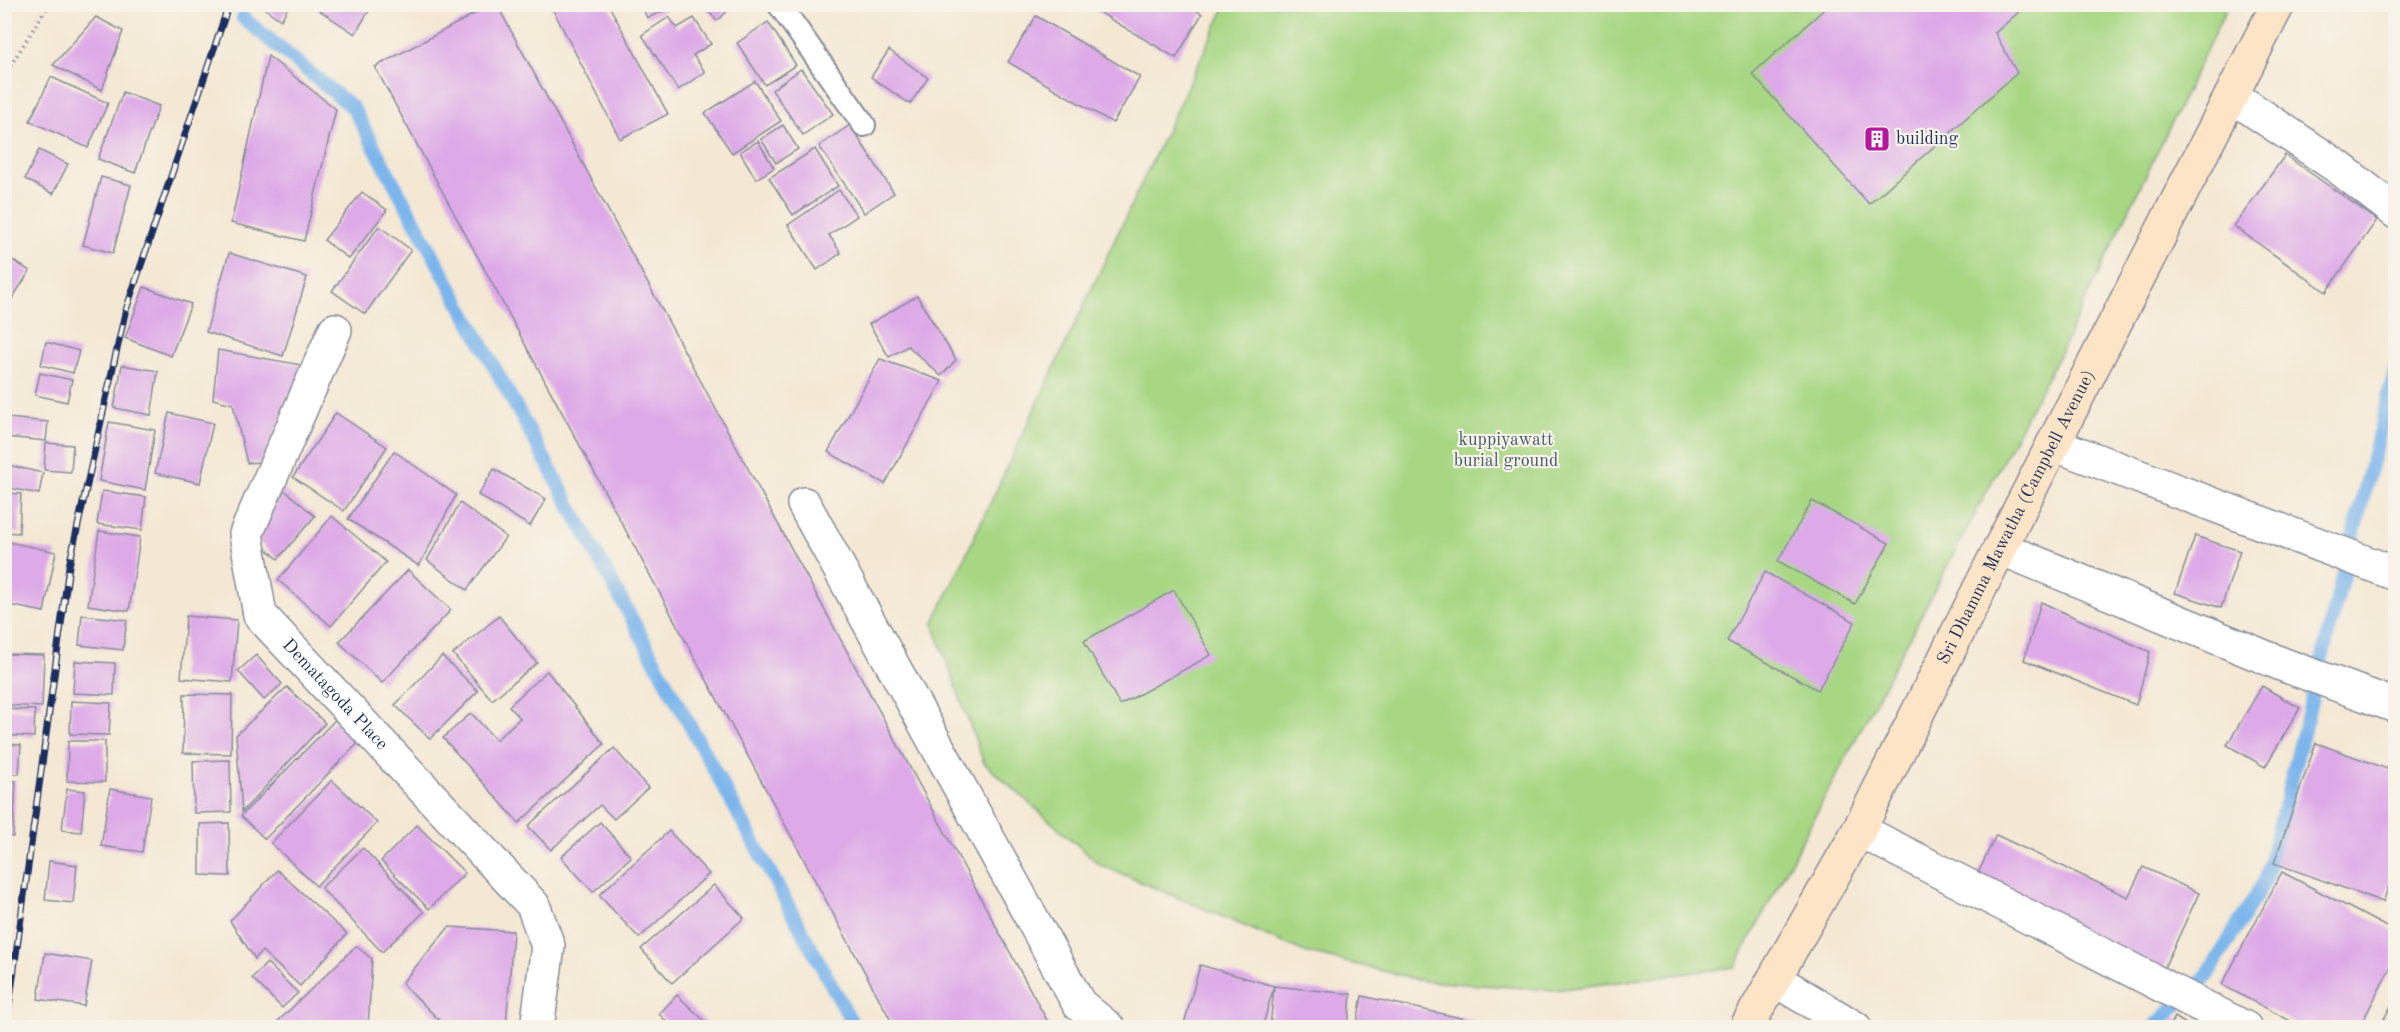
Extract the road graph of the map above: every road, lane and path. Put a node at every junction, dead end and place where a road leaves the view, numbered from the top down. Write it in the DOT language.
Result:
graph roads {
  1 [pos="49,4"];
  2 [pos="779,4"];
  3 [pos="2278,4"];
  4 [pos="4,76"];
  5 [pos="2232,96"];
  6 [pos="864,125"];
  7 [pos="2396,212"];
  8 [pos="335,330"];
  9 [pos="2053,444"];
  10 [pos="804,504"];
  11 [pos="2000,548"];
  12 [pos="2381,568"];
  13 [pos="2396,706"];
  14 [pos="1859,830"];
  15 [pos="1774,979"];
  16 [pos="537,1028"];
  17 [pos="1108,1028"];
  18 [pos="1746,1028"];
  19 [pos="1855,1028"];
  20 [pos="2245,1028"];
  1 -- 4 [label="path"];
  2 -- 6 [label="lane"];
  3 -- 5 [label="main road, Sri Dhamma Mawatha (Campbell Avenue)"];
  5 -- 7 [label="street"];
  5 -- 9 [label="main road, Sri Dhamma Mawatha (Campbell Avenue)"];
  8 -- 16 [label="street, Dematagoda Place"];
  9 -- 11 [label="main road, Sri Dhamma Mawatha (Campbell Avenue)"];
  9 -- 12 [label="street"];
  10 -- 17 [label="street"];
  11 -- 13 [label="street"];
  11 -- 14 [label="main road, Sri Dhamma Mawatha (Campbell Avenue)"];
  14 -- 15 [label="main road, Sri Dhamma Mawatha (Campbell Avenue)"];
  14 -- 20 [label="street"];
  15 -- 18 [label="main road, Sri Dhamma Mawatha (Campbell Avenue)"];
  15 -- 19 [label="street"];
}
